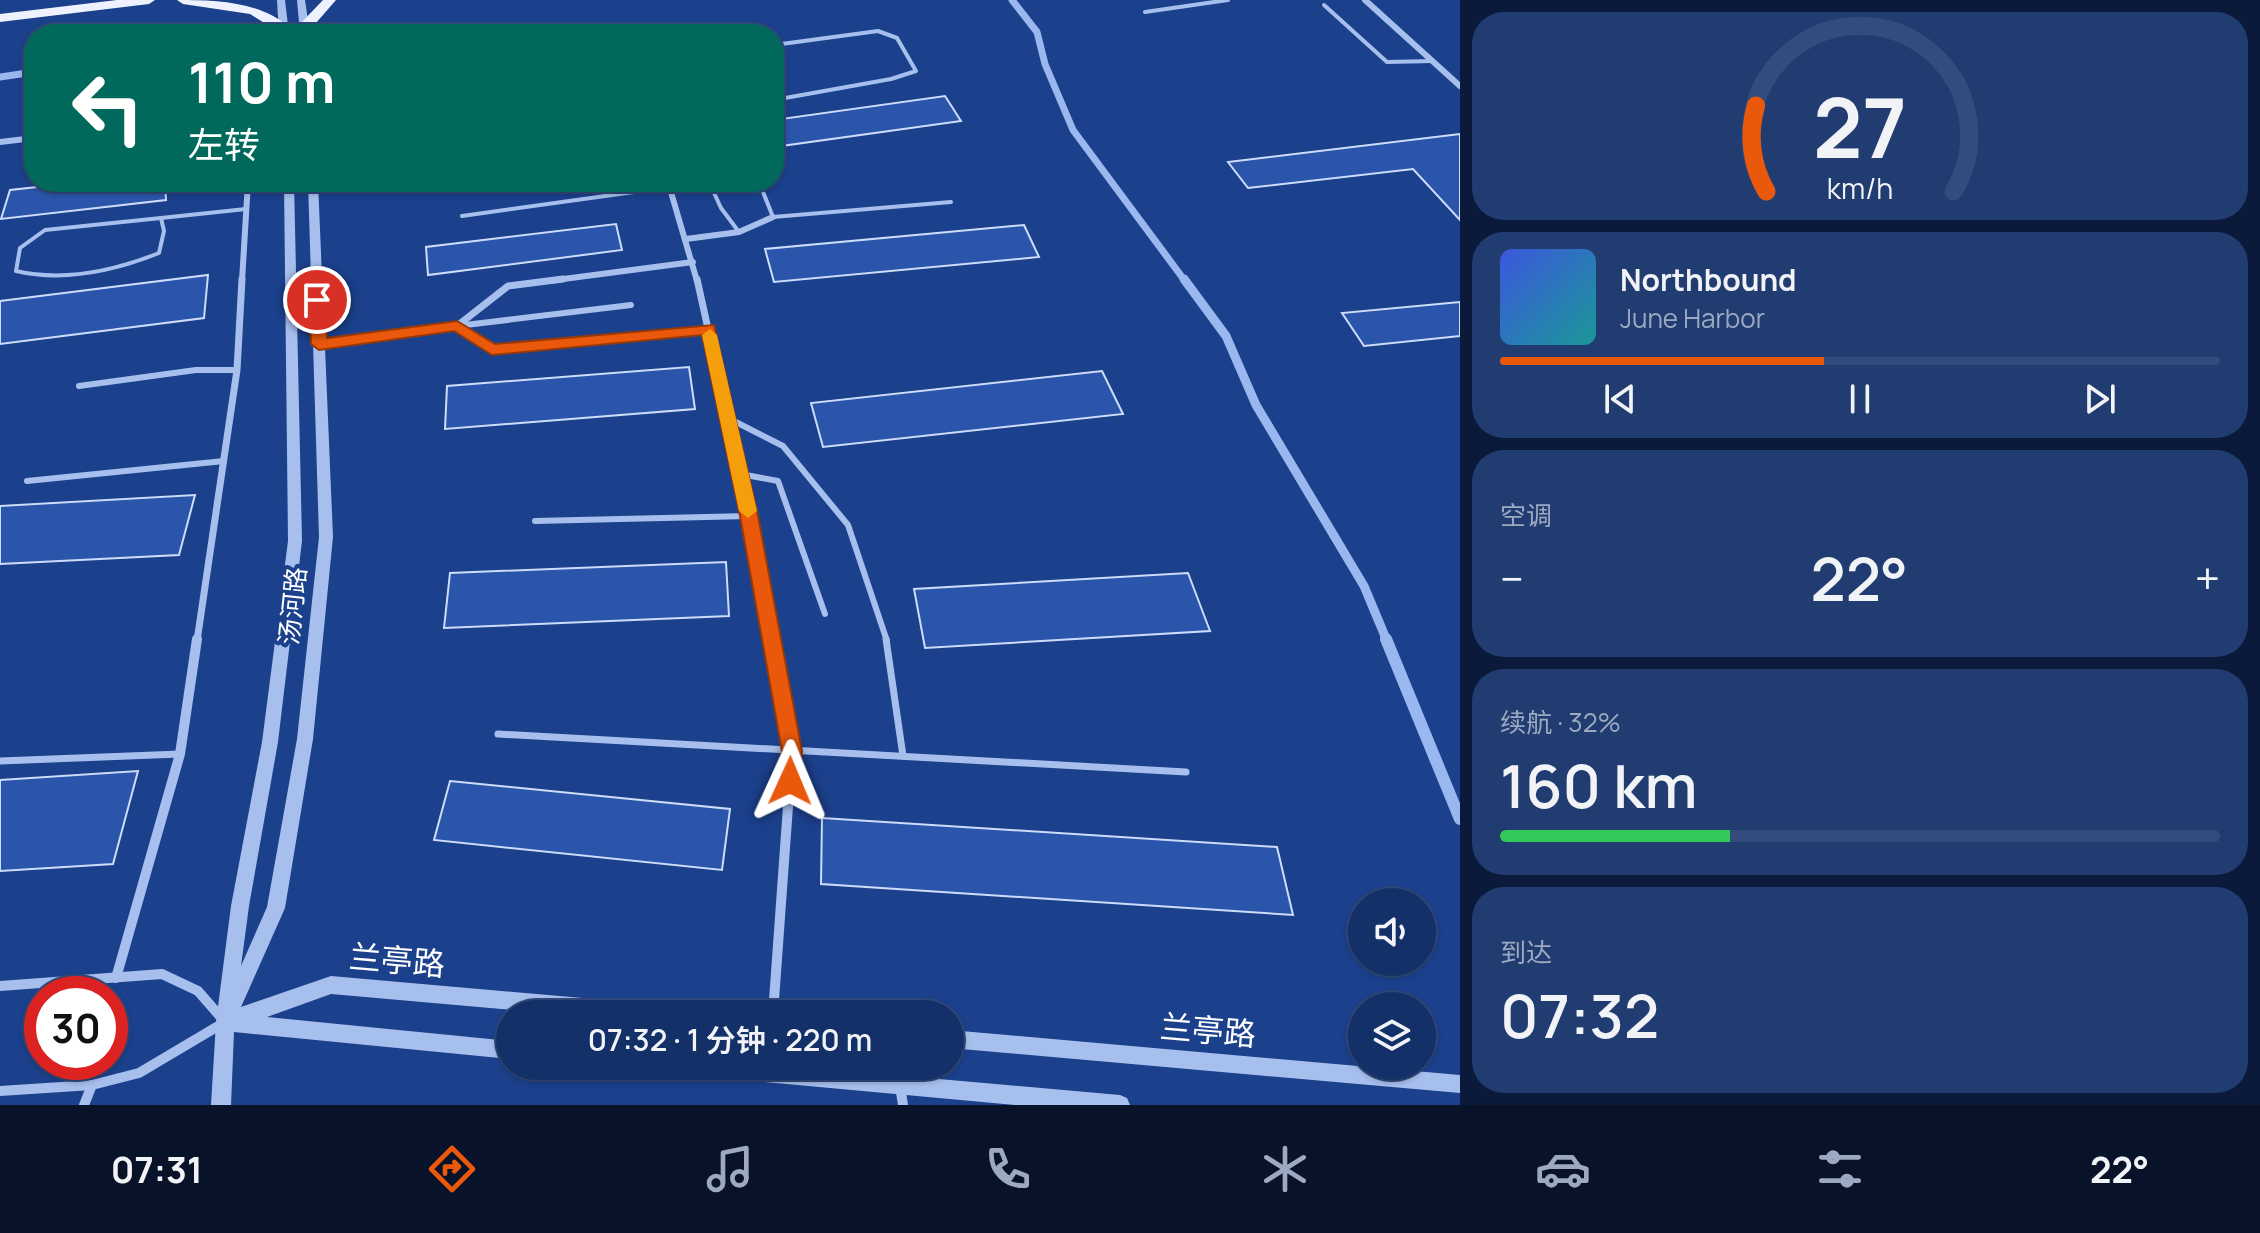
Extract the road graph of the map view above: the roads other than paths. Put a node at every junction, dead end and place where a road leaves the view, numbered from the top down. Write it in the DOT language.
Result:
graph roads {
  1 [pos="149,0"];
  2 [pos="183,0"];
  3 [pos="281,0"];
  4 [pos="301,0"];
  5 [pos="330,0"];
  6 [pos="1228,0"];
  7 [pos="1365,0"];
  8 [pos="1324,5"];
  9 [pos="1145,12"];
  10 [pos="0,18"];
  11 [pos="274,24"];
  12 [pos="283,24"];
  13 [pos="303,24"];
  14 [pos="310,24"];
  15 [pos="784,44"];
  16 [pos="1433,61"];
  17 [pos="1460,86"];
  18 [pos="784,98"];
  19 [pos="24,139"];
  20 [pos="0,142"];
  21 [pos="247,192"];
  22 [pos="289,192"];
  23 [pos="313,192"];
  24 [pos="622,192"];
  25 [pos="671,192"];
  26 [pos="714,192"];
  27 [pos="763,192"];
  28 [pos="951,202"];
  29 [pos="246,209"];
  30 [pos="462,216"];
  31 [pos="161,217"];
  32 [pos="773,217"];
  33 [pos="739,232"];
  34 [pos="686,239"];
  35 [pos="693,262"];
  36 [pos="631,305"];
  37 [pos="457,326"];
  38 [pos="708,329"];
  39 [pos="319,344"];
  40 [pos="237,370"];
  41 [pos="79,386"];
  42 [pos="728,418"];
  43 [pos="224,461"];
  44 [pos="740,474"];
  45 [pos="27,481"];
  46 [pos="749,516"];
  47 [pos="535,521"];
  48 [pos="825,614"];
  49 [pos="498,734"];
  50 [pos="792,751"];
  51 [pos="180,754"];
  52 [pos="903,756"];
  53 [pos="0,761"];
  54 [pos="1186,772"];
  55 [pos="117,976"];
  56 [pos="128,977"];
  57 [pos="24,984"];
  58 [pos="0,986"];
  59 [pos="503,1000"];
  60 [pos="774,1000"];
  61 [pos="225,1022"];
  62 [pos="964,1040"];
  63 [pos="496,1049"];
  64 [pos="844,1080"];
  65 [pos="1460,1084"];
  66 [pos="92,1085"];
  67 [pos="900,1085"];
  68 [pos="0,1091"];
  69 [pos="84,1105"];
  70 [pos="221,1105"];
  71 [pos="903,1105"];
  72 [pos="1120,1105"];
  1 -- 10 [label="main road"];
  2 -- 11 [label="main road"];
  3 -- 12 [label="street"];
  4 -- 13 [label="street"];
  5 -- 14 [label="main road"];
  6 -- 9 [label="lane"];
  7 -- 16 [label="street"];
  8 -- 16 [label="lane"];
  15 -- 18 [label="lane"];
  16 -- 17 [label="street"];
  19 -- 20 [label="street"];
  21 -- 29 [label="street"];
  22 -- 61 [label="street, 汤河路"];
  23 -- 39 [label="street, 汤河路"];
  24 -- 30 [label="lane"];
  25 -- 34 [label="street"];
  26 -- 33 [label="lane"];
  27 -- 32 [label="lane"];
  28 -- 32 [label="lane"];
  29 -- 31 [label="lane"];
  29 -- 40 [label="street"];
  31 -- 31 [label="lane"];
  32 -- 33 [label="street"];
  33 -- 34 [label="street"];
  34 -- 35 [label="street"];
  35 -- 37 [label="street"];
  35 -- 38 [label="street"];
  36 -- 37 [label="lane"];
  37 -- 38 [label="street"];
  37 -- 39 [label="street"];
  38 -- 42 [label="street"];
  39 -- 61 [label="street, 汤河路"];
  40 -- 41 [label="lane"];
  40 -- 43 [label="street"];
  42 -- 44 [label="street"];
  42 -- 52 [label="lane"];
  43 -- 45 [label="lane"];
  43 -- 51 [label="street"];
  44 -- 46 [label="street"];
  44 -- 48 [label="lane"];
  46 -- 47 [label="lane"];
  46 -- 50 [label="street"];
  49 -- 50 [label="lane"];
  50 -- 52 [label="lane"];
  50 -- 60 [label="street"];
  51 -- 53 [label="lane"];
  51 -- 55 [label="street"];
  52 -- 54 [label="lane"];
  56 -- 61 [label="street"];
  57 -- 58 [label="street"];
  59 -- 61 [label="street, 兰亭路"];
  61 -- 63 [label="street"];
  61 -- 66 [label="street"];
  61 -- 70 [label="street, 汤河路"];
  62 -- 65 [label="street, 兰亭路"];
  64 -- 67 [label="street"];
  66 -- 68 [label="street"];
  66 -- 69 [label="street"];
  67 -- 71 [label="street"];
  67 -- 72 [label="street"];
}
